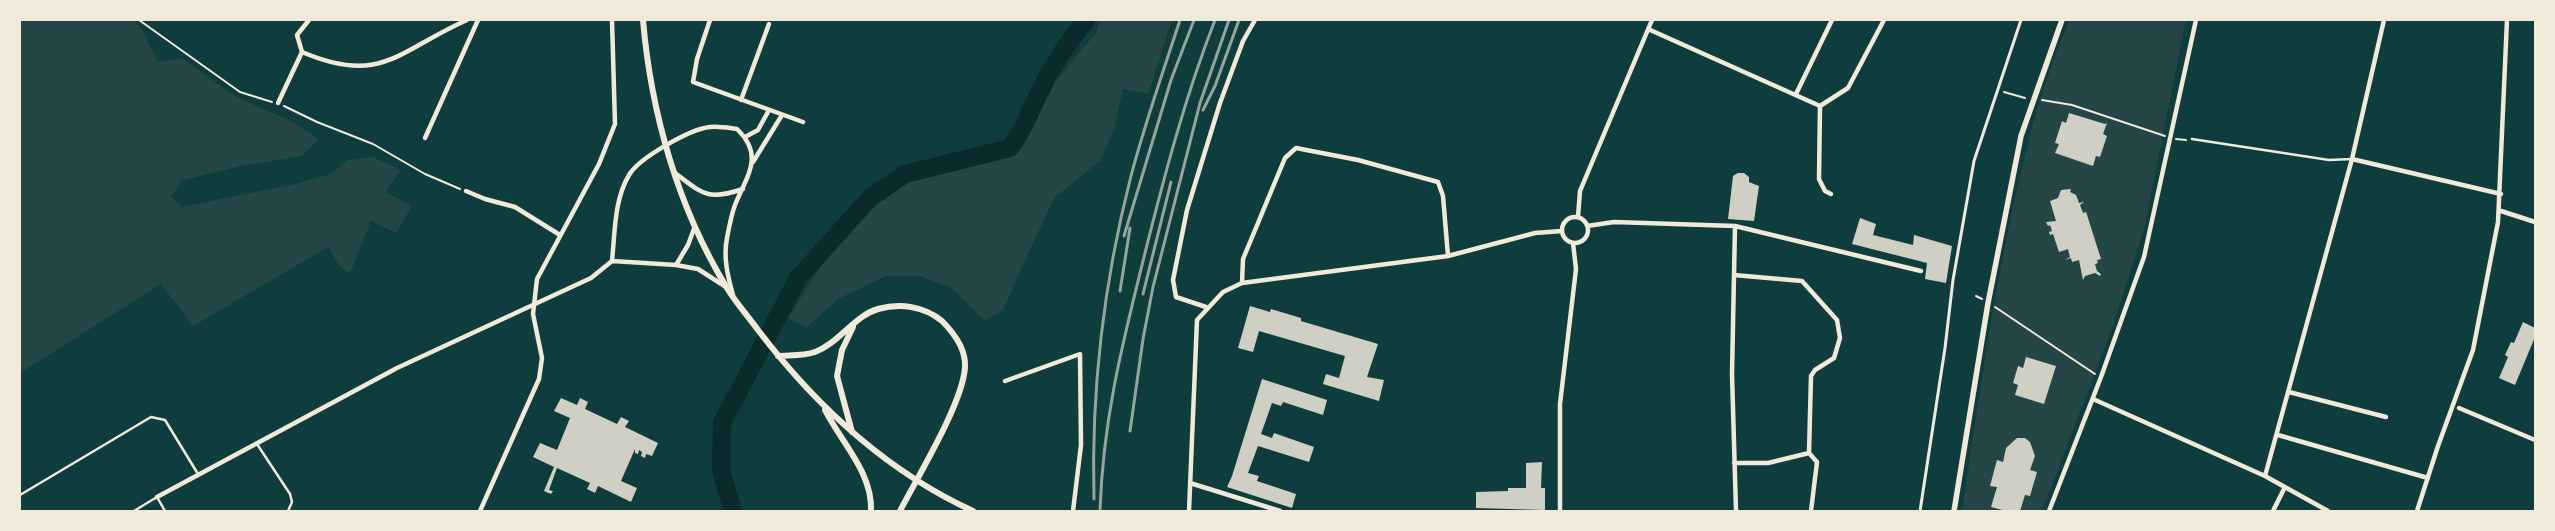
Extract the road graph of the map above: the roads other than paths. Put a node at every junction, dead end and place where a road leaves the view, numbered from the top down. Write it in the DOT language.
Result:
graph roads {
  1 [pos="309,20"];
  2 [pos="467,20"];
  3 [pos="478,20"];
  4 [pos="612,20"];
  5 [pos="643,20"];
  6 [pos="710,20"];
  7 [pos="1255,20"];
  8 [pos="1652,20"];
  9 [pos="1832,20"];
  10 [pos="1884,20"];
  11 [pos="2021,20"];
  12 [pos="2062,20"];
  13 [pos="2196,20"];
  14 [pos="2384,20"];
  15 [pos="2507,20"];
  16 [pos="769,24"];
  17 [pos="1648,29"];
  18 [pos="302,52"];
  19 [pos="1796,94"];
  20 [pos="741,100"];
  21 [pos="278,103"];
  22 [pos="1820,106"];
  23 [pos="769,110"];
  24 [pos="782,115"];
  25 [pos="803,122"];
  26 [pos="745,136"];
  27 [pos="426,138"];
  28 [pos="2192,139"];
  29 [pos="2352,159"];
  30 [pos="752,164"];
  31 [pos="674,174"];
  32 [pos="743,189"];
  33 [pos="466,191"];
  34 [pos="1832,194"];
  35 [pos="2501,194"];
  36 [pos="2500,211"];
  37 [pos="1578,217"];
  38 [pos="2535,222"];
  39 [pos="695,225"];
  40 [pos="1587,226"];
  41 [pos="1735,226"];
  42 [pos="1562,231"];
  43 [pos="560,234"];
  44 [pos="1574,243"];
  45 [pos="1448,256"];
  46 [pos="612,261"];
  47 [pos="676,265"];
  48 [pos="1921,271"];
  49 [pos="1734,275"];
  50 [pos="1242,283"];
  51 [pos="727,288"];
  52 [pos="734,299"];
  53 [pos="535,305"];
  54 [pos="1206,308"];
  55 [pos="853,326"];
  56 [pos="777,355"];
  57 [pos="1005,381"];
  58 [pos="2289,392"];
  59 [pos="2093,399"];
  60 [pos="822,405"];
  61 [pos="2459,408"];
  62 [pos="2386,417"];
  63 [pos="852,432"];
  64 [pos="2278,435"];
  65 [pos="2535,440"];
  66 [pos="256,442"];
  67 [pos="1809,453"];
  68 [pos="1734,464"];
  69 [pos="198,474"];
  70 [pos="2265,476"];
  71 [pos="2428,478"];
  72 [pos="1190,482"];
  73 [pos="2285,487"];
  74 [pos="20,495"];
  75 [pos="157,497"];
  76 [pos="134,511"];
  77 [pos="165,511"];
  78 [pos="288,511"];
  79 [pos="480,511"];
  80 [pos="871,511"];
  81 [pos="900,511"];
  82 [pos="973,511"];
  83 [pos="1073,511"];
  84 [pos="1189,511"];
  85 [pos="1280,511"];
  86 [pos="1560,511"];
  87 [pos="1736,511"];
  88 [pos="1811,511"];
  89 [pos="1920,511"];
  90 [pos="1954,511"];
  91 [pos="2049,511"];
  92 [pos="2273,511"];
  93 [pos="2328,511"];
  94 [pos="2418,511"];
  1 -- 18 [label="street"];
  2 -- 18 [label="street"];
  3 -- 27 [label="street"];
  4 -- 43 [label="street"];
  5 -- 31 [label="main road"];
  6 -- 20 [label="street"];
  7 -- 54 [label="street"];
  8 -- 17 [label="street"];
  9 -- 19 [label="street"];
  10 -- 22 [label="street"];
  11 -- 89 [label="street"];
  12 -- 90 [label="street"];
  13 -- 59 [label="street"];
  14 -- 29 [label="street"];
  15 -- 35 [label="street"];
  16 -- 20 [label="street"];
  17 -- 19 [label="street"];
  17 -- 37 [label="street"];
  18 -- 21 [label="street"];
  19 -- 22 [label="street"];
  20 -- 23 [label="street"];
  22 -- 34 [label="street"];
  23 -- 24 [label="street"];
  23 -- 26 [label="street"];
  24 -- 25 [label="street"];
  24 -- 30 [label="street"];
  26 -- 30 [label="street"];
  26 -- 46 [label="street"];
  28 -- 29 [label="lane"];
  29 -- 35 [label="street"];
  29 -- 58 [label="street"];
  30 -- 32 [label="street"];
  31 -- 32 [label="street"];
  31 -- 39 [label="main road"];
  32 -- 52 [label="street"];
  33 -- 43 [label="street"];
  35 -- 36 [label="street"];
  36 -- 38 [label="street"];
  36 -- 71 [label="street"];
  37 -- 40 [label="street"];
  37 -- 42 [label="street"];
  39 -- 47 [label="street"];
  39 -- 51 [label="main road"];
  40 -- 41 [label="street"];
  40 -- 44 [label="street"];
  41 -- 48 [label="street"];
  41 -- 49 [label="street"];
  42 -- 44 [label="street"];
  42 -- 45 [label="street"];
  43 -- 53 [label="street"];
  44 -- 86 [label="street"];
  45 -- 50 [label="street"];
  45 -- 50 [label="street"];
  46 -- 47 [label="street"];
  46 -- 53 [label="street"];
  47 -- 51 [label="street"];
  49 -- 67 [label="street"];
  49 -- 68 [label="street"];
  50 -- 54 [label="street"];
  51 -- 52 [label="main road"];
  52 -- 56 [label="main road"];
  53 -- 66 [label="street"];
  53 -- 79 [label="street"];
  54 -- 72 [label="street"];
  55 -- 56 [label="main road"];
  55 -- 63 [label="main road"];
  55 -- 81 [label="main road"];
  56 -- 60 [label="main road"];
  57 -- 83 [label="street"];
  58 -- 62 [label="street"];
  58 -- 64 [label="street"];
  59 -- 70 [label="street"];
  59 -- 91 [label="street"];
  60 -- 63 [label="main road"];
  60 -- 80 [label="main road"];
  61 -- 65 [label="street"];
  63 -- 82 [label="main road"];
  64 -- 70 [label="street"];
  64 -- 71 [label="street"];
  66 -- 69 [label="street"];
  66 -- 78 [label="lane"];
  67 -- 68 [label="street"];
  67 -- 88 [label="street"];
  68 -- 87 [label="street"];
  69 -- 74 [label="lane"];
  69 -- 75 [label="street"];
  70 -- 73 [label="street"];
  71 -- 94 [label="street"];
  72 -- 84 [label="street"];
  72 -- 85 [label="street"];
  73 -- 92 [label="street"];
  73 -- 93 [label="street"];
  75 -- 76 [label="lane"];
  75 -- 77 [label="lane"];
}
